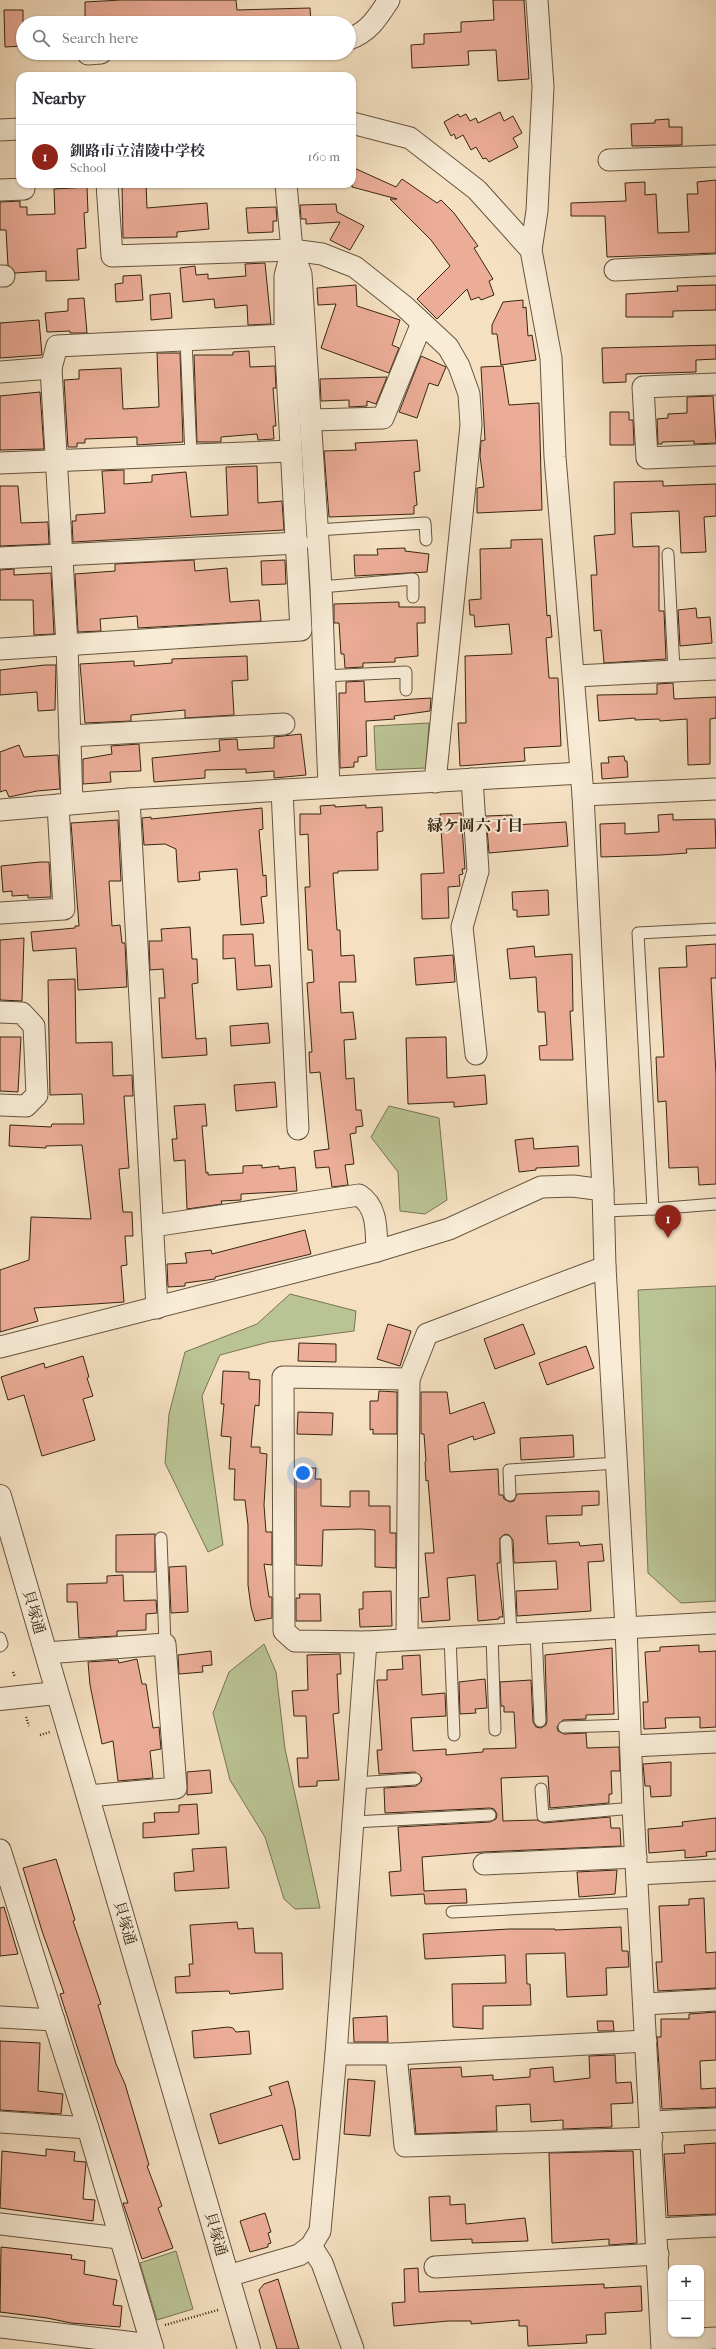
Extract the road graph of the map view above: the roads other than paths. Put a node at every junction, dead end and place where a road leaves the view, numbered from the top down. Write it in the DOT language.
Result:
graph roads {
  1 [pos="389,0"];
  2 [pos="537,0"];
  3 [pos="356,37"];
  4 [pos="356,123"];
  5 [pos="16,129"];
  6 [pos="0,130"];
  7 [pos="716,156"];
  8 [pos="609,160"];
  9 [pos="107,188"];
  10 [pos="286,188"];
  11 [pos="24,189"];
  12 [pos="0,190"];
  13 [pos="292,250"];
  14 [pos="531,250"];
  15 [pos="716,265"];
  16 [pos="615,270"];
  17 [pos="422,323"];
  18 [pos="285,335"];
  19 [pos="186,340"];
  20 [pos="51,368"];
  21 [pos="0,372"];
  22 [pos="716,384"];
  23 [pos="312,420"];
  24 [pos="290,451"];
  25 [pos="191,455"];
  26 [pos="716,455"];
  27 [pos="57,460"];
  28 [pos="0,463"];
  29 [pos="317,530"];
  30 [pos="426,540"];
  31 [pos="298,543"];
  32 [pos="61,554"];
  33 [pos="668,554"];
  34 [pos="0,558"];
  35 [pos="321,587"];
  36 [pos="413,597"];
  37 [pos="67,645"];
  38 [pos="0,649"];
  39 [pos="716,669"];
  40 [pos="674,670"];
  41 [pos="324,676"];
  42 [pos="575,676"];
  43 [pos="406,690"];
  44 [pos="284,724"];
  45 [pos="70,736"];
  46 [pos="580,773"];
  47 [pos="472,779"];
  48 [pos="435,782"];
  49 [pos="329,788"];
  50 [pos="716,789"];
  51 [pos="282,790"];
  52 [pos="583,795"];
  53 [pos="129,799"];
  54 [pos="65,804"];
  55 [pos="0,810"];
  56 [pos="0,914"];
  57 [pos="716,929"];
  58 [pos="0,1012"];
  59 [pos="476,1054"];
  60 [pos="0,1105"];
  61 [pos="298,1129"];
  62 [pos="603,1190"];
  63 [pos="716,1204"];
  64 [pos="653,1209"];
  65 [pos="604,1211"];
  66 [pos="153,1226"];
  67 [pos="377,1251"];
  68 [pos="605,1266"];
  69 [pos="157,1308"];
  70 [pos="0,1347"];
  71 [pos="409,1379"];
  72 [pos="617,1463"];
  73 [pos="510,1495"];
  74 [pos="0,1496"];
  75 [pos="161,1538"];
  76 [pos="506,1541"];
  77 [pos="716,1623"];
  78 [pos="626,1628"];
  79 [pos="536,1633"];
  80 [pos="502,1634"];
  81 [pos="450,1637"];
  82 [pos="0,1638"];
  83 [pos="407,1639"];
  84 [pos="366,1642"];
  85 [pos="165,1644"];
  86 [pos="0,1646"];
  87 [pos="46,1653"];
  88 [pos="56,1693"];
  89 [pos="0,1699"];
  90 [pos="540,1721"];
  91 [pos="631,1725"];
  92 [pos="564,1727"];
  93 [pos="495,1730"];
  94 [pos="454,1735"];
  95 [pos="716,1742"];
  96 [pos="632,1746"];
  97 [pos="415,1779"];
  98 [pos="356,1783"];
  99 [pos="541,1789"];
  100 [pos="88,1796"];
  101 [pos="634,1808"];
  102 [pos="490,1815"];
  103 [pos="353,1822"];
  104 [pos="0,1850"];
  105 [pos="484,1864"];
  106 [pos="637,1866"];
  107 [pos="716,1870"];
  108 [pos="639,1902"];
  109 [pos="452,1912"];
  110 [pos="716,2000"];
  111 [pos="645,2004"];
  112 [pos="0,2017"];
  113 [pos="54,2020"];
  114 [pos="646,2042"];
  115 [pos="336,2054"];
  116 [pos="396,2054"];
  117 [pos="716,2119"];
  118 [pos="0,2122"];
  119 [pos="88,2128"];
  120 [pos="651,2130"];
  121 [pos="0,2224"];
  122 [pos="716,2226"];
  123 [pos="657,2229"];
  124 [pos="119,2238"];
  125 [pos="311,2246"];
  126 [pos="658,2254"];
  127 [pos="435,2266"];
  128 [pos="228,2276"];
  129 [pos="0,2327"];
  130 [pos="716,2338"];
  131 [pos="151,2341"];
  132 [pos="662,2345"];
  133 [pos="249,2349"];
  134 [pos="353,2349"];
  1 -- 3 [label="street"];
  2 -- 14 [label="street"];
  4 -- 14 [label="street"];
  5 -- 6 [label="street"];
  7 -- 8 [label="street"];
  9 -- 13 [label="street"];
  10 -- 13 [label="street"];
  11 -- 12 [label="street"];
  13 -- 17 [label="street"];
  13 -- 18 [label="street"];
  13 -- 23 [label="street"];
  14 -- 42 [label="street"];
  15 -- 16 [label="street"];
  17 -- 23 [label="street"];
  17 -- 48 [label="street"];
  18 -- 19 [label="street"];
  18 -- 24 [label="street"];
  19 -- 20 [label="street"];
  19 -- 25 [label="lane"];
  20 -- 21 [label="street"];
  20 -- 27 [label="street"];
  22 -- 26 [label="street"];
  23 -- 29 [label="street"];
  24 -- 25 [label="street"];
  24 -- 31 [label="street"];
  25 -- 27 [label="street"];
  27 -- 28 [label="street"];
  27 -- 32 [label="street"];
  29 -- 30 [label="lane"];
  29 -- 35 [label="street"];
  31 -- 32 [label="street"];
  31 -- 37 [label="street"];
  32 -- 34 [label="street"];
  32 -- 37 [label="street"];
  33 -- 40 [label="lane"];
  35 -- 36 [label="lane"];
  35 -- 41 [label="street"];
  37 -- 38 [label="street"];
  37 -- 45 [label="street"];
  39 -- 40 [label="street"];
  40 -- 42 [label="street"];
  41 -- 43 [label="lane"];
  41 -- 49 [label="street"];
  42 -- 46 [label="street"];
  44 -- 45 [label="street"];
  45 -- 54 [label="street"];
  46 -- 47 [label="street"];
  46 -- 52 [label="street"];
  47 -- 48 [label="street"];
  47 -- 59 [label="street"];
  48 -- 49 [label="street"];
  49 -- 51 [label="street"];
  50 -- 52 [label="street"];
  51 -- 53 [label="street"];
  51 -- 61 [label="street"];
  52 -- 62 [label="street"];
  53 -- 54 [label="street"];
  53 -- 66 [label="street"];
  54 -- 55 [label="street"];
  54 -- 56 [label="street"];
  57 -- 64 [label="lane"];
  58 -- 60 [label="street"];
  62 -- 65 [label="street"];
  62 -- 67 [label="street"];
  63 -- 64 [label="lane"];
  64 -- 65 [label="lane"];
  65 -- 68 [label="street"];
  66 -- 67 [label="street"];
  66 -- 69 [label="street"];
  67 -- 69 [label="street"];
  68 -- 71 [label="street"];
  68 -- 72 [label="street"];
  69 -- 70 [label="street"];
  71 -- 83 [label="street"];
  71 -- 84 [label="street"];
  72 -- 73 [label="lane"];
  72 -- 78 [label="street"];
  74 -- 87 [label="street, 貝塚通"];
  75 -- 85 [label="lane"];
  76 -- 80 [label="lane"];
  77 -- 78 [label="street"];
  78 -- 79 [label="street"];
  78 -- 91 [label="street"];
  79 -- 80 [label="street"];
  79 -- 90 [label="lane"];
  80 -- 81 [label="street"];
  80 -- 93 [label="lane"];
  81 -- 83 [label="street"];
  81 -- 94 [label="lane"];
  82 -- 86 [label="lane"];
  83 -- 84 [label="street"];
  84 -- 98 [label="street"];
  85 -- 87 [label="street"];
  85 -- 100 [label="street"];
  87 -- 88 [label="street, 貝塚通"];
  88 -- 89 [label="street"];
  88 -- 100 [label="street, 貝塚通"];
  91 -- 92 [label="lane"];
  91 -- 96 [label="street"];
  95 -- 96 [label="street"];
  96 -- 101 [label="street"];
  97 -- 98 [label="lane"];
  98 -- 103 [label="street"];
  99 -- 101 [label="lane"];
  100 -- 128 [label="street, 貝塚通"];
  101 -- 106 [label="street"];
  102 -- 103 [label="lane"];
  103 -- 115 [label="street"];
  104 -- 113 [label="street"];
  105 -- 106 [label="street"];
  106 -- 107 [label="street"];
  106 -- 108 [label="street"];
  108 -- 109 [label="lane"];
  108 -- 111 [label="street"];
  110 -- 111 [label="street"];
  111 -- 114 [label="street"];
  112 -- 113 [label="street"];
  113 -- 119 [label="street"];
  114 -- 116 [label="street"];
  114 -- 120 [label="street"];
  115 -- 116 [label="street"];
  115 -- 125 [label="street"];
  116 -- 120 [label="street"];
  117 -- 120 [label="street"];
  118 -- 119 [label="street"];
  119 -- 124 [label="street"];
  120 -- 123 [label="street"];
  121 -- 124 [label="street"];
  122 -- 123 [label="street"];
  123 -- 126 [label="street"];
  124 -- 131 [label="street"];
  125 -- 128 [label="street"];
  125 -- 134 [label="street"];
  126 -- 127 [label="street"];
  126 -- 132 [label="street"];
  128 -- 133 [label="street, 貝塚通"];
  129 -- 131 [label="street"];
  130 -- 132 [label="street"];
}
